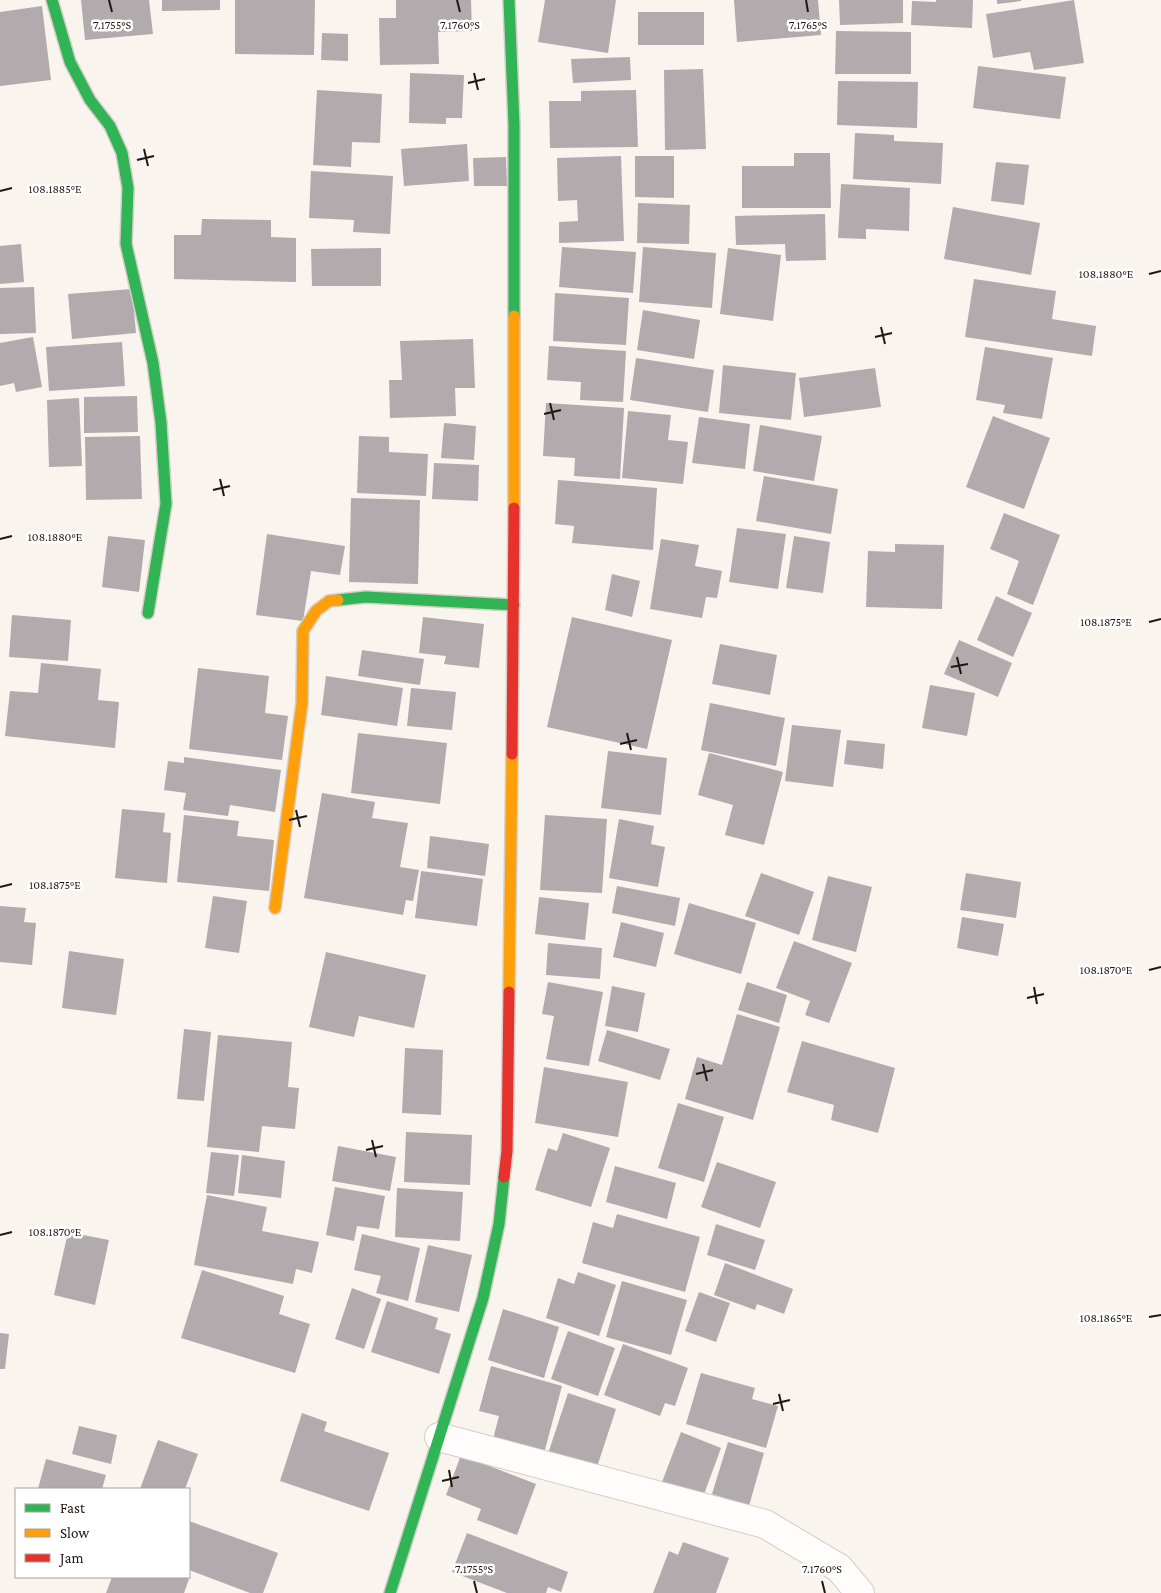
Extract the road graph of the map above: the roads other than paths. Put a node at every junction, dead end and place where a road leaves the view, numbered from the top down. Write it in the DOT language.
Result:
graph roads {
  1 [pos="52,0"];
  2 [pos="509,0"];
  3 [pos="514,605"];
  4 [pos="148,613"];
  5 [pos="276,908"];
  6 [pos="439,1437"];
  7 [pos="390,1593"];
  8 [pos="860,1593"];
  1 -- 4 [label="street"];
  2 -- 3 [label="street"];
  3 -- 5 [label="street"];
  3 -- 6 [label="street"];
  6 -- 7 [label="street"];
  6 -- 8 [label="street"];
}
